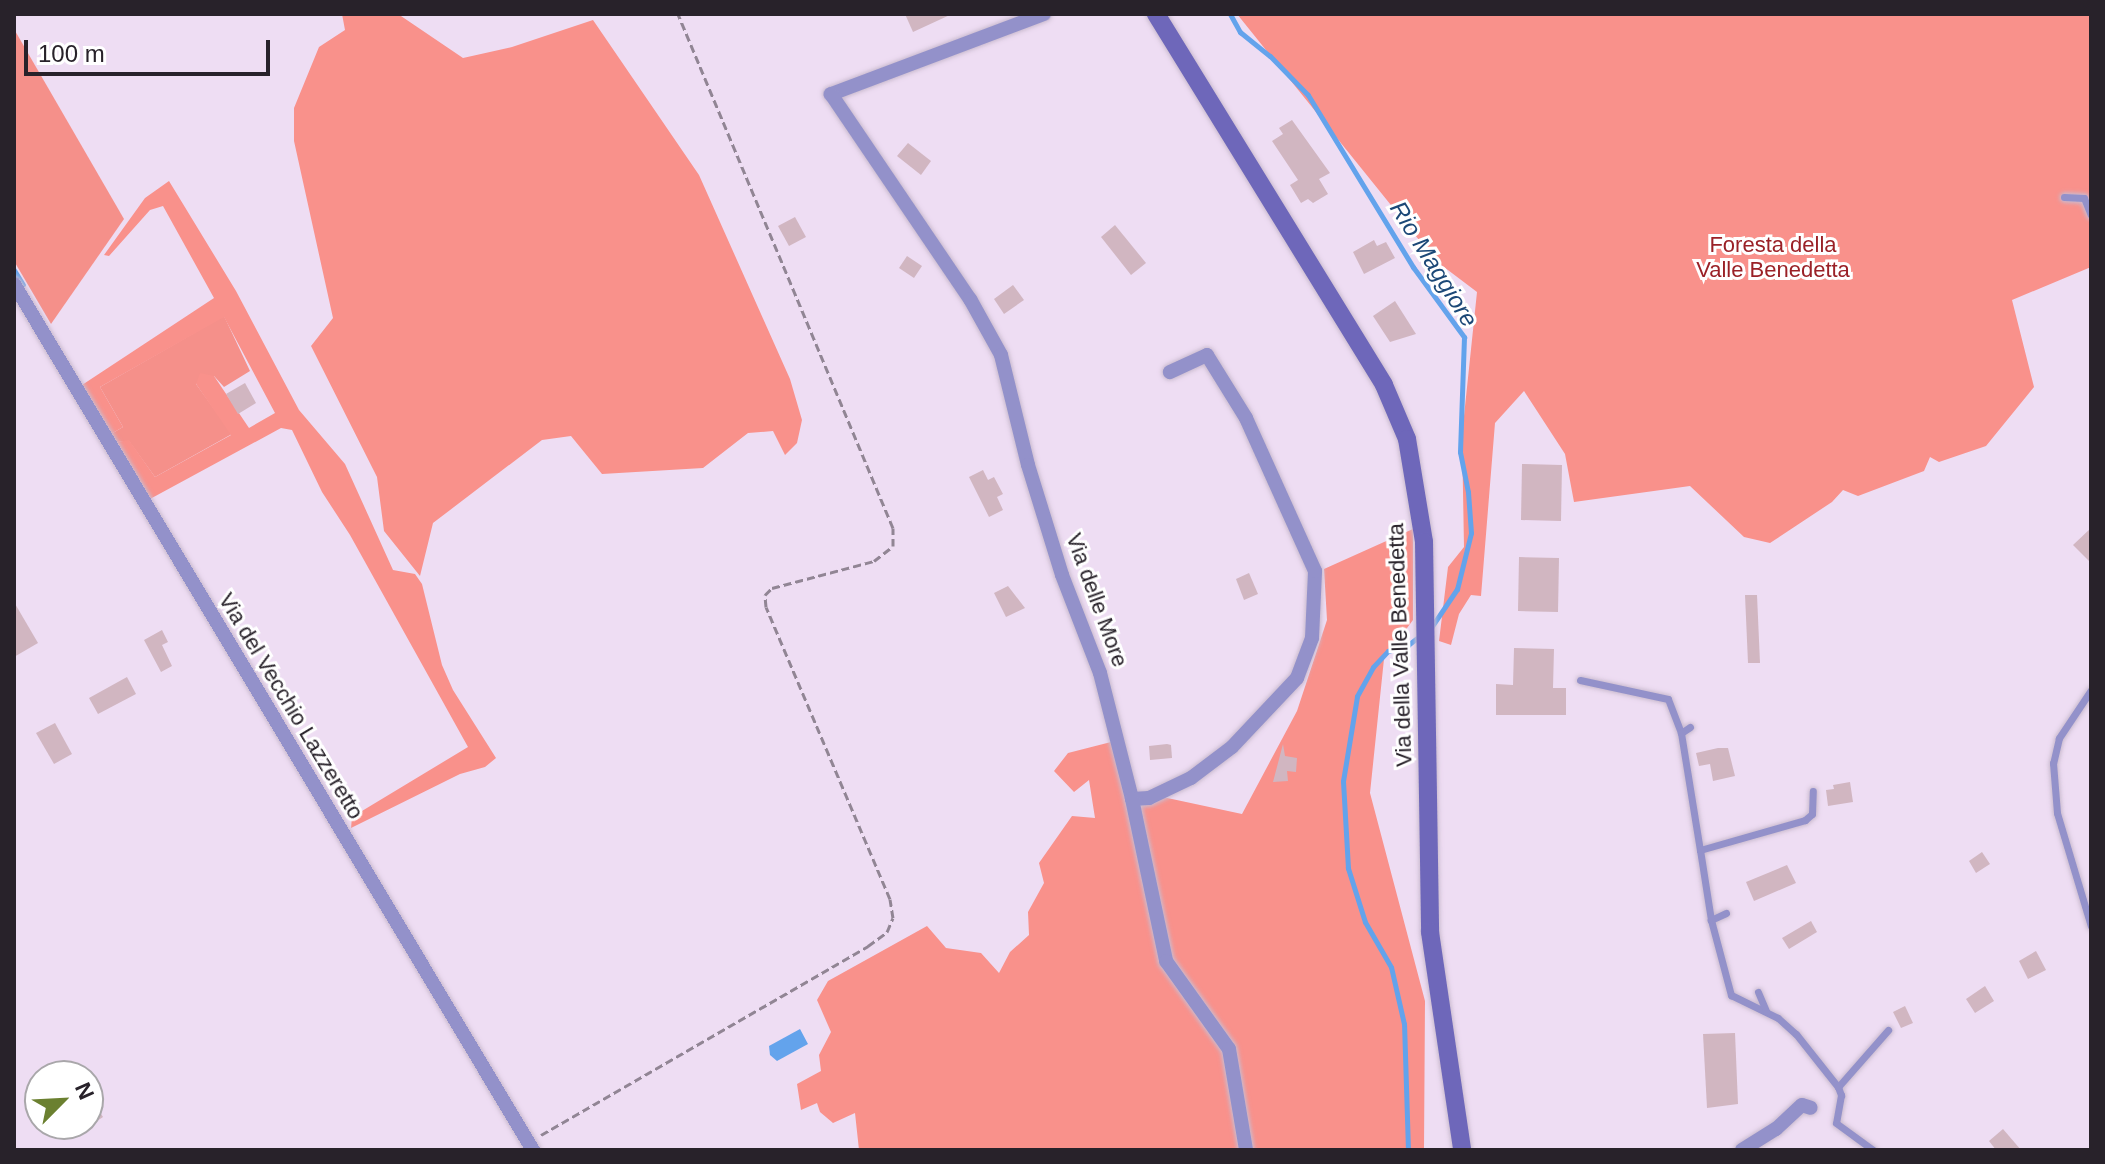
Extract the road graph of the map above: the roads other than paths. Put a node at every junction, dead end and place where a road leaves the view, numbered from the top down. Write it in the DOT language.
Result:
graph roads {
  1 [pos="1044,14"];
  2 [pos="1156,14"];
  3 [pos="2064,197"];
  4 [pos="2091,215"];
  5 [pos="14,284"];
  6 [pos="1170,372"];
  7 [pos="1580,680"];
  8 [pos="2091,690"];
  9 [pos="1690,727"];
  10 [pos="1681,733"];
  11 [pos="1813,791"];
  12 [pos="1132,799"];
  13 [pos="1700,850"];
  14 [pos="1726,913"];
  15 [pos="1711,920"];
  16 [pos="2091,926"];
  17 [pos="1758,992"];
  18 [pos="1766,1011"];
  19 [pos="1888,1030"];
  20 [pos="1838,1087"];
  21 [pos="1811,1108"];
  22 [pos="530,1146"];
  23 [pos="1246,1150"];
  24 [pos="1462,1150"];
  25 [pos="1742,1150"];
  26 [pos="1873,1150"];
  1 -- 12 [label="street, Via delle More"];
  2 -- 24 [label="main road, Via della Valle Benedetta"];
  3 -- 4 [label="lane"];
  5 -- 22 [label="street, Via del Vecchio Lazzeretto"];
  6 -- 12 [label="street"];
  7 -- 10 [label="lane"];
  8 -- 16 [label="lane"];
  9 -- 10 [label="lane"];
  10 -- 13 [label="lane"];
  11 -- 13 [label="lane"];
  12 -- 23 [label="street"];
  13 -- 15 [label="lane"];
  14 -- 15 [label="lane"];
  15 -- 18 [label="lane"];
  17 -- 18 [label="lane"];
  18 -- 20 [label="lane"];
  19 -- 20 [label="lane"];
  20 -- 26 [label="lane"];
  21 -- 25 [label="street"];
}
